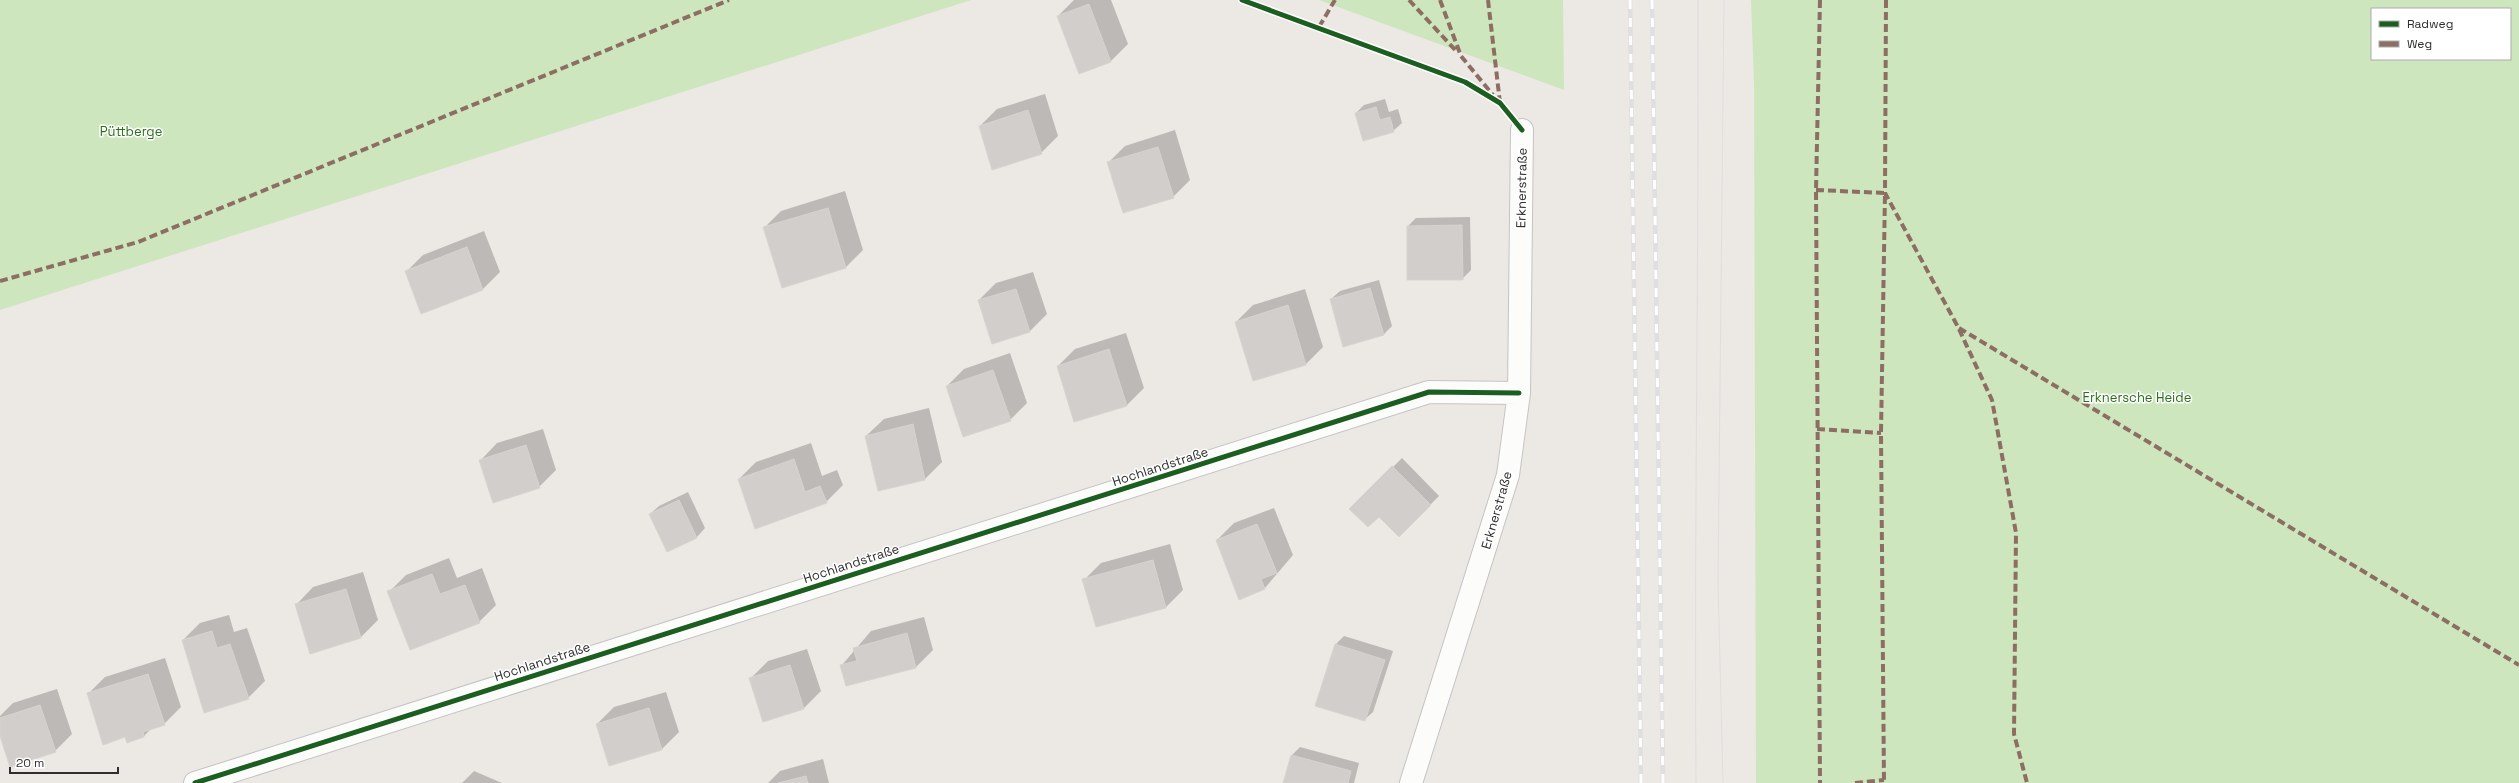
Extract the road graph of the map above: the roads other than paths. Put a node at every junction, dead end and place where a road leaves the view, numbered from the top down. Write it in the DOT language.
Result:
graph roads {
  1 [pos="1522,130"];
  2 [pos="1519,393"];
  3 [pos="221,779"];
  4 [pos="195,783"];
  5 [pos="1411,783"];
  1 -- 2 [label="street, Erknerstraße"];
  2 -- 3 [label="street, Hochlandstraße"];
  2 -- 5 [label="street, Erknerstraße"];
  3 -- 4 [label="street, Hochlandstraße"];
}
